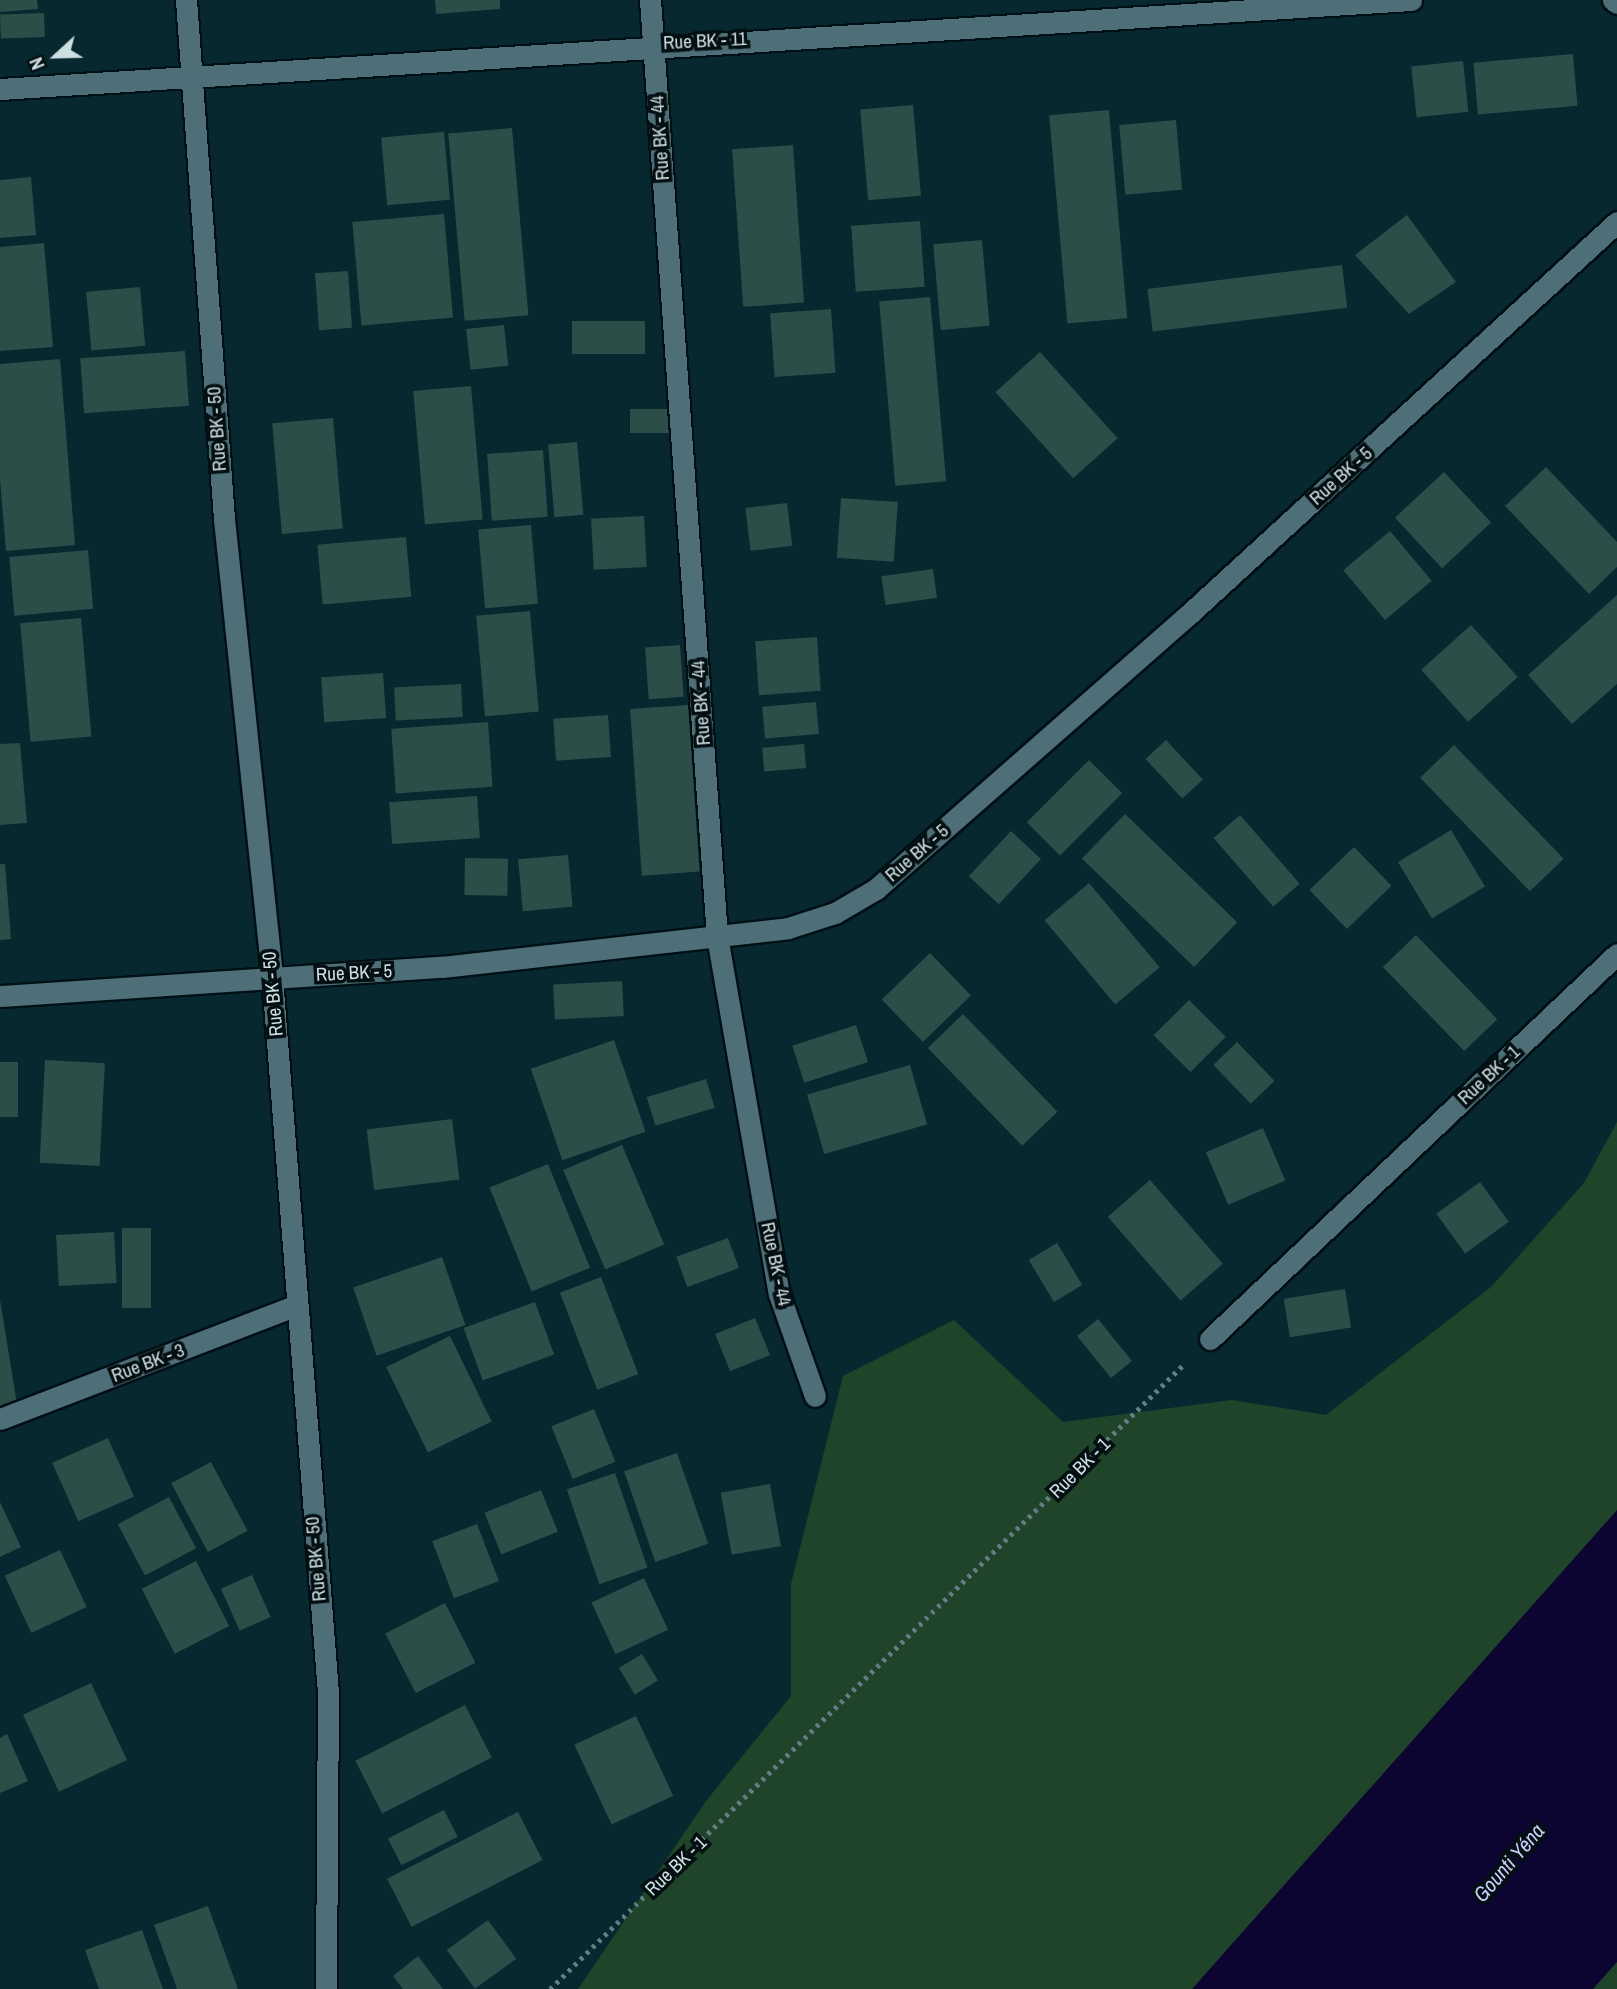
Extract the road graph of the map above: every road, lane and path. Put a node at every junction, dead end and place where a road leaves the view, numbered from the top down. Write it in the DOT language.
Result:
graph roads {
  1 [pos="186,0"];
  2 [pos="650,0"];
  3 [pos="1411,0"];
  4 [pos="1099,8"];
  5 [pos="653,44"];
  6 [pos="191,75"];
  7 [pos="0,89"];
  8 [pos="1617,222"];
  9 [pos="717,936"];
  10 [pos="1617,954"];
  11 [pos="272,978"];
  12 [pos="0,996"];
  13 [pos="295,1306"];
  14 [pos="1210,1339"];
  15 [pos="815,1396"];
  16 [pos="0,1419"];
  17 [pos="326,1989"];
  18 [pos="550,1989"];
  1 -- 6 [label="street, Rue BK - 50"];
  2 -- 5 [label="street, Rue BK - 44"];
  3 -- 4 [label="street, Rue BK - 11"];
  4 -- 5 [label="street, Rue BK - 11"];
  5 -- 6 [label="street, Rue BK - 11"];
  5 -- 9 [label="street, Rue BK - 44"];
  6 -- 7 [label="street, Rue BK - 11"];
  6 -- 11 [label="street, Rue BK - 50"];
  8 -- 9 [label="street, Rue BK - 5"];
  9 -- 11 [label="street, Rue BK - 5"];
  9 -- 15 [label="street, Rue BK - 44"];
  10 -- 14 [label="street, Rue BK - 1"];
  11 -- 12 [label="street, Rue BK - 5"];
  11 -- 13 [label="street, Rue BK - 50"];
  13 -- 16 [label="street, Rue BK - 3"];
  13 -- 17 [label="street, Rue BK - 50"];
  14 -- 18 [label="path, Rue BK - 1"];
}
